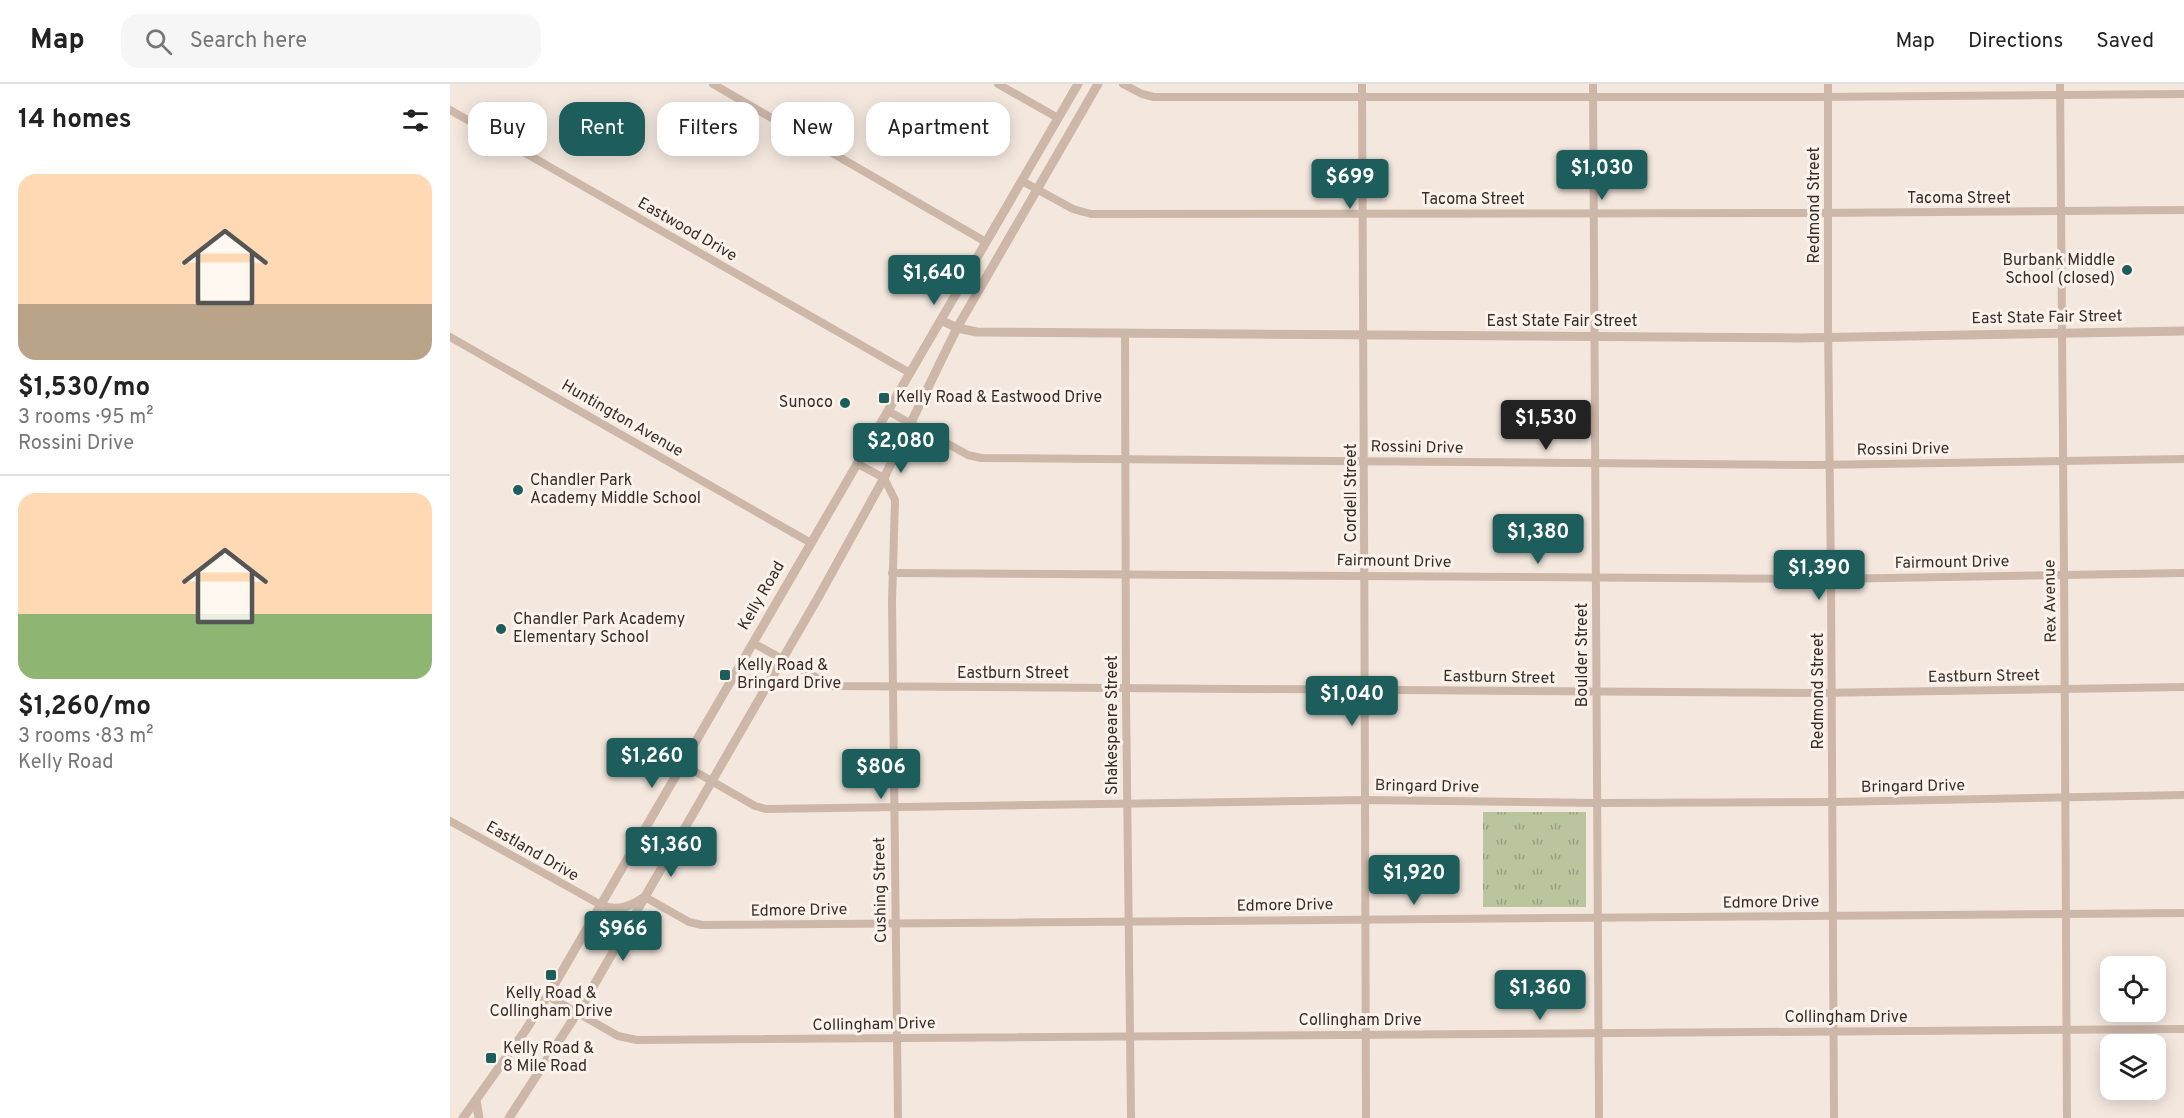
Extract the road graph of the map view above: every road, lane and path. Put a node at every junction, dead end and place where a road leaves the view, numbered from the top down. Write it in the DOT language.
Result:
graph roads {
  1 [pos="713,84"];
  2 [pos="998,84"];
  3 [pos="1078,84"];
  4 [pos="1098,84"];
  5 [pos="1123,84"];
  6 [pos="1362,84"];
  7 [pos="1593,84"];
  8 [pos="1828,84"];
  9 [pos="2060,84"];
  10 [pos="2184,94"];
  11 [pos="2060,95"];
  12 [pos="1828,97"];
  13 [pos="1362,98"];
  14 [pos="1593,98"];
  15 [pos="450,110"];
  16 [pos="1058,118"];
  17 [pos="1022,181"];
  18 [pos="1037,190"];
  19 [pos="2184,210"];
  20 [pos="2061,212"];
  21 [pos="1829,213"];
  22 [pos="1362,214"];
  23 [pos="1594,214"];
  24 [pos="986,242"];
  25 [pos="941,320"];
  26 [pos="957,328"];
  27 [pos="2184,331"];
  28 [pos="1125,333"];
  29 [pos="2061,333"];
  30 [pos="1363,335"];
  31 [pos="1828,336"];
  32 [pos="450,337"];
  33 [pos="1594,337"];
  34 [pos="910,373"];
  35 [pos="888,411"];
  36 [pos="910,425"];
  37 [pos="1124,459"];
  38 [pos="2184,459"];
  39 [pos="1365,461"];
  40 [pos="2062,461"];
  41 [pos="858,464"];
  42 [pos="1595,464"];
  43 [pos="1830,465"];
  44 [pos="884,478"];
  45 [pos="811,543"];
  46 [pos="892,573"];
  47 [pos="1125,573"];
  48 [pos="2184,573"];
  49 [pos="2063,575"];
  50 [pos="1365,576"];
  51 [pos="1596,578"];
  52 [pos="1831,579"];
  53 [pos="753,643"];
  54 [pos="782,660"];
  55 [pos="892,687"];
  56 [pos="2184,687"];
  57 [pos="1126,688"];
  58 [pos="1365,689"];
  59 [pos="2066,690"];
  60 [pos="1596,692"];
  61 [pos="1832,693"];
  62 [pos="682,764"];
  63 [pos="712,781"];
  64 [pos="2184,795"];
  65 [pos="2067,798"];
  66 [pos="1365,800"];
  67 [pos="1833,802"];
  68 [pos="1597,803"];
  69 [pos="1127,805"];
  70 [pos="894,808"];
  71 [pos="450,821"];
  72 [pos="645,897"];
  73 [pos="601,905"];
  74 [pos="2184,913"];
  75 [pos="2066,914"];
  76 [pos="1834,916"];
  77 [pos="1600,918"];
  78 [pos="1364,919"];
  79 [pos="1128,921"];
  80 [pos="895,923"];
  81 [pos="548,996"];
  82 [pos="577,1013"];
  83 [pos="2067,1029"];
  84 [pos="2184,1029"];
  85 [pos="1833,1031"];
  86 [pos="1599,1033"];
  87 [pos="1366,1034"];
  88 [pos="1130,1035"];
  89 [pos="897,1039"];
  90 [pos="476,1100"];
  91 [pos="463,1118"];
  92 [pos="479,1118"];
  93 [pos="509,1118"];
  94 [pos="898,1118"];
  95 [pos="1131,1118"];
  96 [pos="1366,1118"];
  97 [pos="1599,1118"];
  98 [pos="1834,1118"];
  99 [pos="2067,1118"];
  1 -- 24 [label="street"];
  2 -- 16 [label="street"];
  3 -- 16 [label="street, Kelly Road"];
  4 -- 18 [label="street"];
  5 -- 13 [label="street"];
  6 -- 13 [label="street, Cordell Street"];
  7 -- 14 [label="street, Boulder Street"];
  8 -- 12 [label="street, Redmond Street"];
  9 -- 11 [label="street, Rex Avenue"];
  10 -- 11 [label="street"];
  11 -- 12 [label="street"];
  11 -- 20 [label="street, Rex Avenue"];
  12 -- 14 [label="street"];
  12 -- 21 [label="street, Redmond Street"];
  13 -- 14 [label="street"];
  13 -- 22 [label="street, Cordell Street"];
  14 -- 23 [label="street, Boulder Street"];
  15 -- 34 [label="street, Eastwood Drive"];
  16 -- 17 [label="street, Kelly Road"];
  17 -- 18 [label="street, Tacoma Street"];
  17 -- 24 [label="street, Kelly Road"];
  18 -- 22 [label="street, Tacoma Street"];
  18 -- 26 [label="street"];
  19 -- 20 [label="street, Tacoma Street"];
  20 -- 21 [label="street, Tacoma Street"];
  20 -- 29 [label="street, Rex Avenue"];
  21 -- 23 [label="street, Tacoma Street"];
  21 -- 31 [label="street, Redmond Street"];
  22 -- 23 [label="street, Tacoma Street"];
  22 -- 30 [label="street, Cordell Street"];
  23 -- 33 [label="street, Boulder Street"];
  24 -- 25 [label="street, Kelly Road"];
  25 -- 26 [label="street, East State Fair Street"];
  25 -- 34 [label="street, Kelly Road"];
  26 -- 28 [label="street, East State Fair Street"];
  26 -- 36 [label="street"];
  27 -- 29 [label="street, East State Fair Street"];
  28 -- 30 [label="street, East State Fair Street"];
  28 -- 37 [label="street, Shakespeare Street"];
  29 -- 31 [label="street, East State Fair Street"];
  29 -- 40 [label="street, Rex Avenue"];
  30 -- 33 [label="street, East State Fair Street"];
  30 -- 39 [label="street, Cordell Street"];
  31 -- 33 [label="street, East State Fair Street"];
  31 -- 43 [label="street, Redmond Street"];
  32 -- 45 [label="street, Huntington Avenue"];
  33 -- 42 [label="street, Boulder Street"];
  34 -- 35 [label="street, Kelly Road"];
  35 -- 36 [label="street, Rossini Drive"];
  35 -- 41 [label="street, Kelly Road"];
  36 -- 37 [label="street, Rossini Drive"];
  36 -- 44 [label="street"];
  37 -- 39 [label="street, Rossini Drive"];
  37 -- 47 [label="street, Shakespeare Street"];
  38 -- 40 [label="street, Rossini Drive"];
  39 -- 42 [label="street, Rossini Drive"];
  39 -- 50 [label="street, Cordell Street"];
  40 -- 43 [label="street, Rossini Drive"];
  40 -- 49 [label="street, Rex Avenue"];
  41 -- 44 [label="street"];
  41 -- 45 [label="street, Kelly Road"];
  42 -- 43 [label="street, Rossini Drive"];
  42 -- 51 [label="street, Boulder Street"];
  43 -- 52 [label="street, Redmond Street"];
  44 -- 46 [label="street, Cushing Street"];
  44 -- 54 [label="street"];
  45 -- 53 [label="street, Kelly Road"];
  46 -- 47 [label="street, Fairmount Drive"];
  46 -- 55 [label="street, Cushing Street"];
  47 -- 50 [label="street, Fairmount Drive"];
  47 -- 57 [label="street, Shakespeare Street"];
  48 -- 49 [label="street, Fairmount Drive"];
  49 -- 52 [label="street, Fairmount Drive"];
  49 -- 59 [label="street, Rex Avenue"];
  50 -- 51 [label="street, Fairmount Drive"];
  50 -- 58 [label="street, Cordell Street"];
  51 -- 52 [label="street, Fairmount Drive"];
  51 -- 60 [label="street, Boulder Street"];
  52 -- 61 [label="street, Redmond Street"];
  53 -- 54 [label="street, Eastburn Street"];
  53 -- 62 [label="street, Kelly Road"];
  54 -- 55 [label="street, Eastburn Street"];
  54 -- 63 [label="street"];
  55 -- 57 [label="street, Eastburn Street"];
  55 -- 70 [label="street, Cushing Street"];
  56 -- 59 [label="street, Eastburn Street"];
  57 -- 58 [label="street, Eastburn Street"];
  57 -- 69 [label="street, Shakespeare Street"];
  58 -- 60 [label="street, Eastburn Street"];
  58 -- 66 [label="street, Cordell Street"];
  59 -- 61 [label="street, Eastburn Street"];
  59 -- 65 [label="street, Rex Avenue"];
  60 -- 61 [label="street, Eastburn Street"];
  60 -- 68 [label="street, Boulder Street"];
  61 -- 67 [label="street, Redmond Street"];
  62 -- 63 [label="street, Bringard Drive"];
  62 -- 73 [label="street, Kelly Road"];
  63 -- 70 [label="street, Bringard Drive"];
  63 -- 72 [label="street"];
  64 -- 65 [label="street, Bringard Drive"];
  65 -- 67 [label="street, Bringard Drive"];
  65 -- 75 [label="street, Rex Avenue"];
  66 -- 68 [label="street, Bringard Drive"];
  66 -- 69 [label="street, Bringard Drive"];
  66 -- 78 [label="street, Cordell Street"];
  67 -- 68 [label="street, Bringard Drive"];
  67 -- 76 [label="street, Redmond Street"];
  68 -- 77 [label="street, Boulder Street"];
  69 -- 70 [label="street, Bringard Drive"];
  69 -- 79 [label="street, Shakespeare Street"];
  70 -- 80 [label="street, Cushing Street"];
  71 -- 73 [label="street, Eastland Drive"];
  72 -- 73 [label="street"];
  72 -- 80 [label="street, Edmore Drive"];
  72 -- 82 [label="street"];
  73 -- 81 [label="street, Kelly Road"];
  74 -- 75 [label="street, Edmore Drive"];
  75 -- 76 [label="street, Edmore Drive"];
  75 -- 83 [label="street, Rex Avenue"];
  76 -- 77 [label="street, Edmore Drive"];
  76 -- 85 [label="street, Redmond Street"];
  77 -- 78 [label="street, Edmore Drive"];
  77 -- 86 [label="street, Boulder Street"];
  78 -- 79 [label="street, Edmore Drive"];
  78 -- 87 [label="street, Cordell Street"];
  79 -- 80 [label="street, Edmore Drive"];
  79 -- 88 [label="street, Shakespeare Street"];
  80 -- 89 [label="street, Cushing Street"];
  81 -- 82 [label="street, Collingham Drive"];
  81 -- 90 [label="street, Kelly Road"];
  82 -- 89 [label="street, Collingham Drive"];
  82 -- 93 [label="street"];
  83 -- 84 [label="street, Collingham Drive"];
  83 -- 85 [label="street, Collingham Drive"];
  83 -- 99 [label="street, Rex Avenue"];
  85 -- 86 [label="street, Collingham Drive"];
  85 -- 98 [label="street, Redmond Street"];
  86 -- 87 [label="street, Collingham Drive"];
  86 -- 97 [label="street, Boulder Street"];
  87 -- 88 [label="street, Collingham Drive"];
  87 -- 96 [label="street, Cordell Street"];
  88 -- 89 [label="street, Collingham Drive"];
  88 -- 95 [label="street, Shakespeare Street"];
  89 -- 94 [label="street, Cushing Street"];
  90 -- 91 [label="street, Kelly Road"];
  90 -- 92 [label="street"];
}
